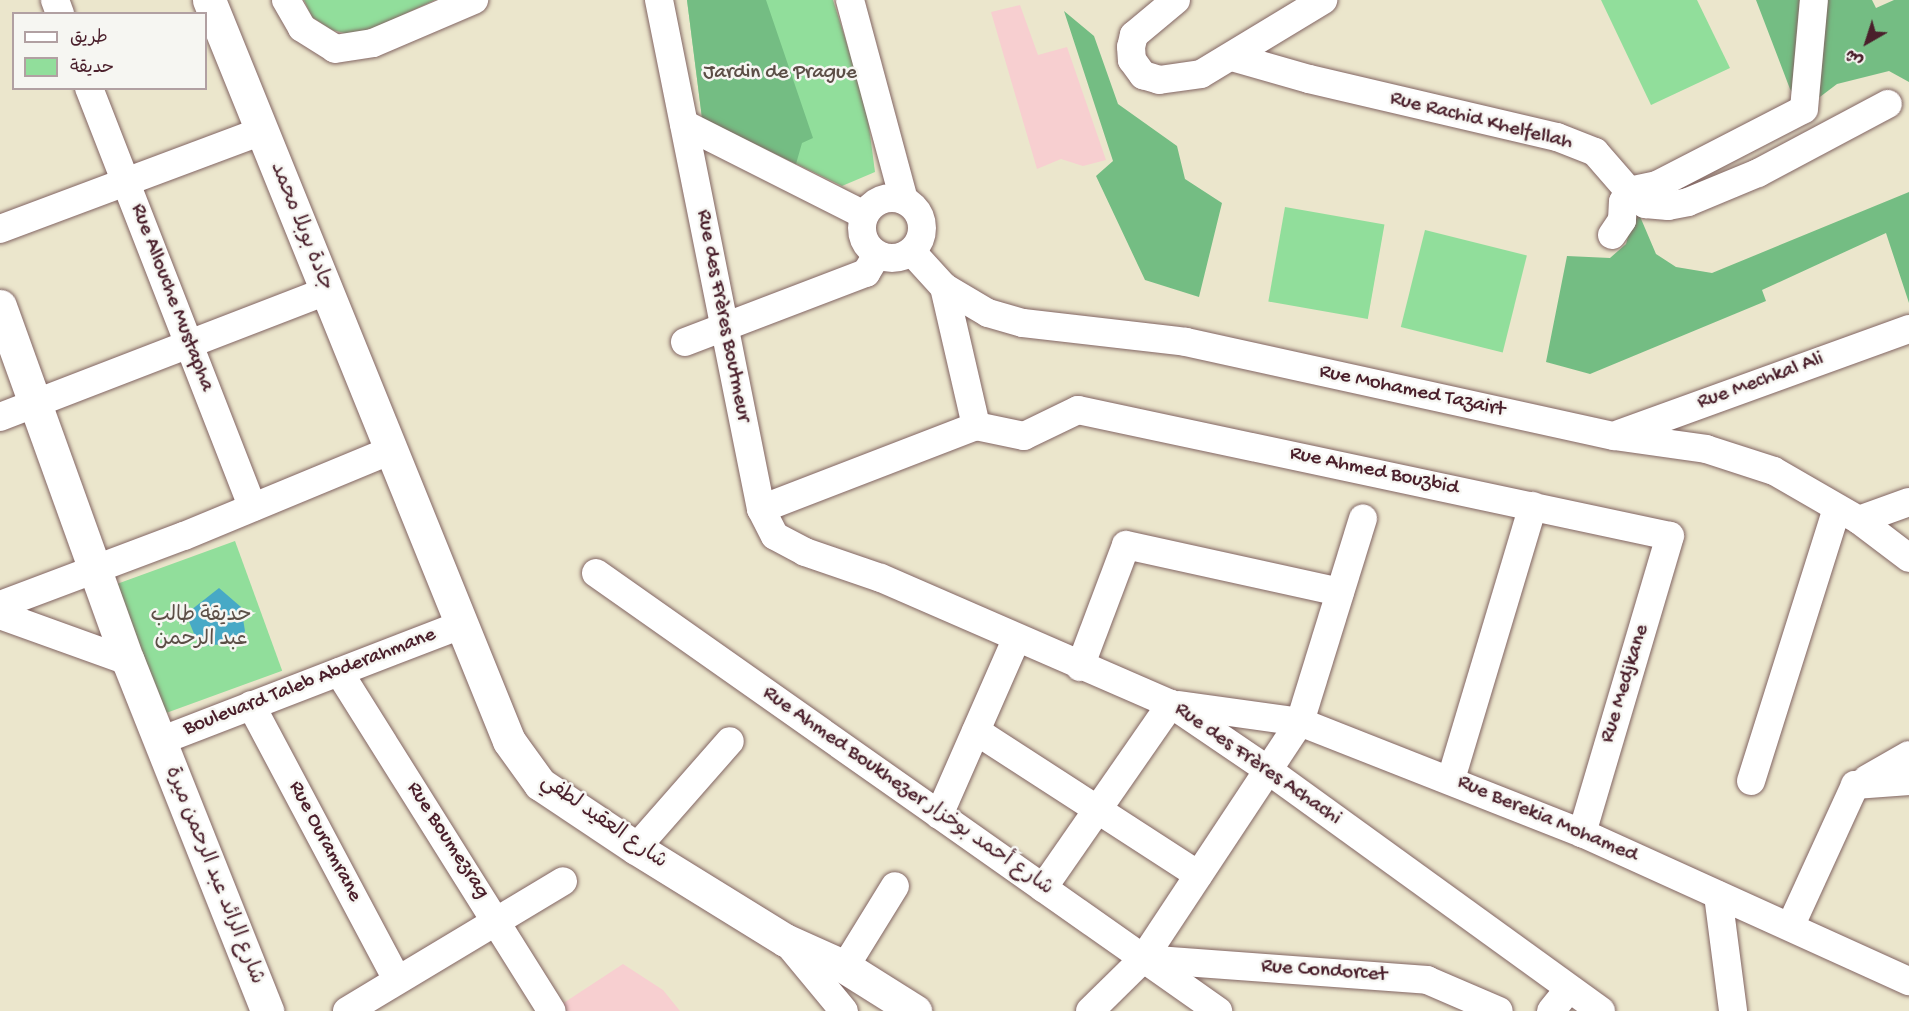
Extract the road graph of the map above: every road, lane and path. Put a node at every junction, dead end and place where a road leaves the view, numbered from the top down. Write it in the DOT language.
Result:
graph roads {
  1 [pos="209,0"];
  2 [pos="286,0"];
  3 [pos="474,0"];
  4 [pos="659,0"];
  5 [pos="849,0"];
  6 [pos="1176,0"];
  7 [pos="1323,0"];
  8 [pos="1814,0"];
  9 [pos="1232,57"];
  10 [pos="90,90"];
  11 [pos="1888,104"];
  12 [pos="684,123"];
  13 [pos="262,131"];
  14 [pos="126,182"];
  15 [pos="1629,191"];
  16 [pos="903,200"];
  17 [pos="864,215"];
  18 [pos="0,229"];
  19 [pos="1612,235"];
  20 [pos="912,252"];
  21 [pos="877,255"];
  22 [pos="944,288"];
  23 [pos="326,291"];
  24 [pos="0,306"];
  25 [pos="724,328"];
  26 [pos="1909,329"];
  27 [pos="685,342"];
  28 [pos="189,344"];
  29 [pos="35,403"];
  30 [pos="0,417"];
  31 [pos="976,426"];
  32 [pos="1614,436"];
  33 [pos="392,454"];
  34 [pos="1909,502"];
  35 [pos="1533,506"];
  36 [pos="252,507"];
  37 [pos="761,509"];
  38 [pos="1848,514"];
  39 [pos="1363,519"];
  40 [pos="1670,536"];
  41 [pos="1909,558"];
  42 [pos="95,569"];
  43 [pos="596,573"];
  44 [pos="1340,592"];
  45 [pos="0,606"];
  46 [pos="0,615"];
  47 [pos="460,625"];
  48 [pos="1016,640"];
  49 [pos="128,661"];
  50 [pos="1080,667"];
  51 [pos="339,672"];
  52 [pos="1171,704"];
  53 [pos="251,705"];
  54 [pos="1300,722"];
  55 [pos="976,730"];
  56 [pos="160,741"];
  57 [pos="730,741"];
  58 [pos="1909,755"];
  59 [pos="1268,770"];
  60 [pos="1451,779"];
  61 [pos="1751,781"];
  62 [pos="1909,781"];
  63 [pos="1861,782"];
  64 [pos="1098,809"];
  65 [pos="939,815"];
  66 [pos="1582,833"];
  67 [pos="636,848"];
  68 [pos="1199,875"];
  69 [pos="563,881"];
  70 [pos="895,886"];
  71 [pos="1043,888"];
  72 [pos="1718,895"];
  73 [pos="497,920"];
  74 [pos="1791,925"];
  75 [pos="784,940"];
  76 [pos="1143,959"];
  77 [pos="845,967"];
  78 [pos="397,980"];
  79 [pos="1909,981"];
  80 [pos="1569,989"];
  81 [pos="1456,1003"];
  82 [pos="267,1011"];
  83 [pos="347,1011"];
  84 [pos="552,1011"];
  85 [pos="844,1011"];
  86 [pos="915,1011"];
  87 [pos="1090,1011"];
  88 [pos="1218,1011"];
  89 [pos="1499,1011"];
  90 [pos="1551,1011"];
  91 [pos="1601,1011"];
  92 [pos="1733,1011"];
  1 -- 13 [label="main road, جادة بوبلا محمد"];
  2 -- 3 [label="street"];
  4 -- 12 [label="street, Rue des Frères Boutmeur"];
  5 -- 16 [label="street"];
  6 -- 9 [label="street"];
  7 -- 9 [label="street"];
  8 -- 15 [label="street"];
  9 -- 15 [label="street, Rue Rachid Khelfellah"];
  10 -- 14 [label="street, Rue Allouche Mustapha"];
  11 -- 15 [label="street"];
  12 -- 17 [label="street"];
  12 -- 25 [label="street, Rue des Frères Boutmeur"];
  13 -- 14 [label="street"];
  13 -- 23 [label="main road, جادة بوبلا محمد"];
  14 -- 18 [label="street"];
  14 -- 28 [label="street, Rue Allouche Mustapha"];
  15 -- 19 [label="street"];
  16 -- 17 [label="street"];
  16 -- 20 [label="street"];
  17 -- 21 [label="street"];
  20 -- 21 [label="street"];
  20 -- 22 [label="street, Rue Mohamed Tazairt"];
  21 -- 25 [label="street"];
  22 -- 31 [label="street"];
  22 -- 32 [label="street, Rue Mohamed Tazairt"];
  23 -- 28 [label="street"];
  23 -- 33 [label="main road, جادة بوبلا محمد"];
  24 -- 29 [label="main road, شارع الرائد عبد الرحمن ميرة"];
  25 -- 27 [label="street"];
  25 -- 37 [label="street, Rue des Frères Boutmeur"];
  26 -- 32 [label="street, Rue Mechkal Ali"];
  28 -- 29 [label="street"];
  28 -- 36 [label="street, Rue Allouche Mustapha"];
  29 -- 30 [label="street"];
  29 -- 42 [label="main road, شارع الرائد عبد الرحمن ميرة"];
  31 -- 35 [label="street, Rue Ahmed Bouzbid"];
  31 -- 37 [label="street"];
  32 -- 38 [label="street, Rue Mohamed Tazairt"];
  33 -- 36 [label="street"];
  33 -- 47 [label="main road, جادة بوبلا محمد"];
  34 -- 38 [label="street"];
  35 -- 40 [label="street, Rue Ahmed Bouzbid"];
  35 -- 60 [label="street"];
  36 -- 42 [label="street"];
  37 -- 48 [label="street, Rue des Frères Achachi"];
  38 -- 41 [label="street, Rue Mohamed Tazairt"];
  38 -- 61 [label="street"];
  39 -- 44 [label="street"];
  40 -- 66 [label="street, Rue Medjkane"];
  42 -- 45 [label="street"];
  42 -- 49 [label="main road, شارع الرائد عبد الرحمن ميرة"];
  43 -- 65 [label="street, Rue Ahmed Boukhezer شارع أحمد بوخزار"];
  44 -- 50 [label="street"];
  44 -- 54 [label="street"];
  46 -- 49 [label="street"];
  47 -- 51 [label="street, Boulevard Taleb Abderahmane"];
  47 -- 67 [label="main road, شارع العقيد لطفي"];
  48 -- 50 [label="street, Rue des Frères Achachi"];
  48 -- 55 [label="street"];
  49 -- 56 [label="main road, شارع الرائد عبد الرحمن ميرة"];
  50 -- 52 [label="street, Rue des Frères Achachi"];
  51 -- 53 [label="street, Boulevard Taleb Abderahmane"];
  51 -- 73 [label="street, Rue Boumezrag"];
  52 -- 54 [label="street, Rue Berekia Mohamed"];
  52 -- 59 [label="street, Rue des Frères Achachi"];
  52 -- 64 [label="street"];
  53 -- 56 [label="street, Boulevard Taleb Abderahmane"];
  53 -- 78 [label="street, Rue Ouramrane"];
  54 -- 59 [label="street"];
  54 -- 60 [label="street, Rue Berekia Mohamed"];
  55 -- 64 [label="street"];
  55 -- 65 [label="street"];
  56 -- 82 [label="main road, شارع الرائد عبد الرحمن ميرة"];
  57 -- 67 [label="street"];
  58 -- 63 [label="street"];
  59 -- 68 [label="street"];
  59 -- 80 [label="street, Rue des Frères Achachi"];
  60 -- 66 [label="street, Rue Berekia Mohamed"];
  62 -- 63 [label="street"];
  63 -- 74 [label="street"];
  64 -- 68 [label="street"];
  64 -- 71 [label="street"];
  65 -- 71 [label="street, Rue Ahmed Boukhezer شارع أحمد بوخزار"];
  66 -- 72 [label="street, Rue Berekia Mohamed"];
  67 -- 75 [label="main road, شارع العقيد لطفي"];
  68 -- 76 [label="street"];
  69 -- 73 [label="street"];
  70 -- 77 [label="street"];
  71 -- 76 [label="street, Rue Ahmed Boukhezer شارع أحمد بوخزار"];
  72 -- 74 [label="street, Rue Berekia Mohamed"];
  72 -- 92 [label="street"];
  73 -- 78 [label="street"];
  73 -- 84 [label="street, Rue Boumezrag"];
  74 -- 79 [label="street, Rue Berekia Mohamed"];
  75 -- 77 [label="main road, شارع العقيد لطفي"];
  75 -- 85 [label="street"];
  76 -- 81 [label="street, Rue Condorcet"];
  76 -- 87 [label="street"];
  76 -- 88 [label="street, Rue Ahmed Boukhezer شارع أحمد بوخزار"];
  77 -- 86 [label="main road"];
  78 -- 83 [label="street"];
  80 -- 90 [label="street"];
  80 -- 91 [label="street, Rue des Frères Achachi"];
  81 -- 89 [label="street, Rue Condorcet"];
}
